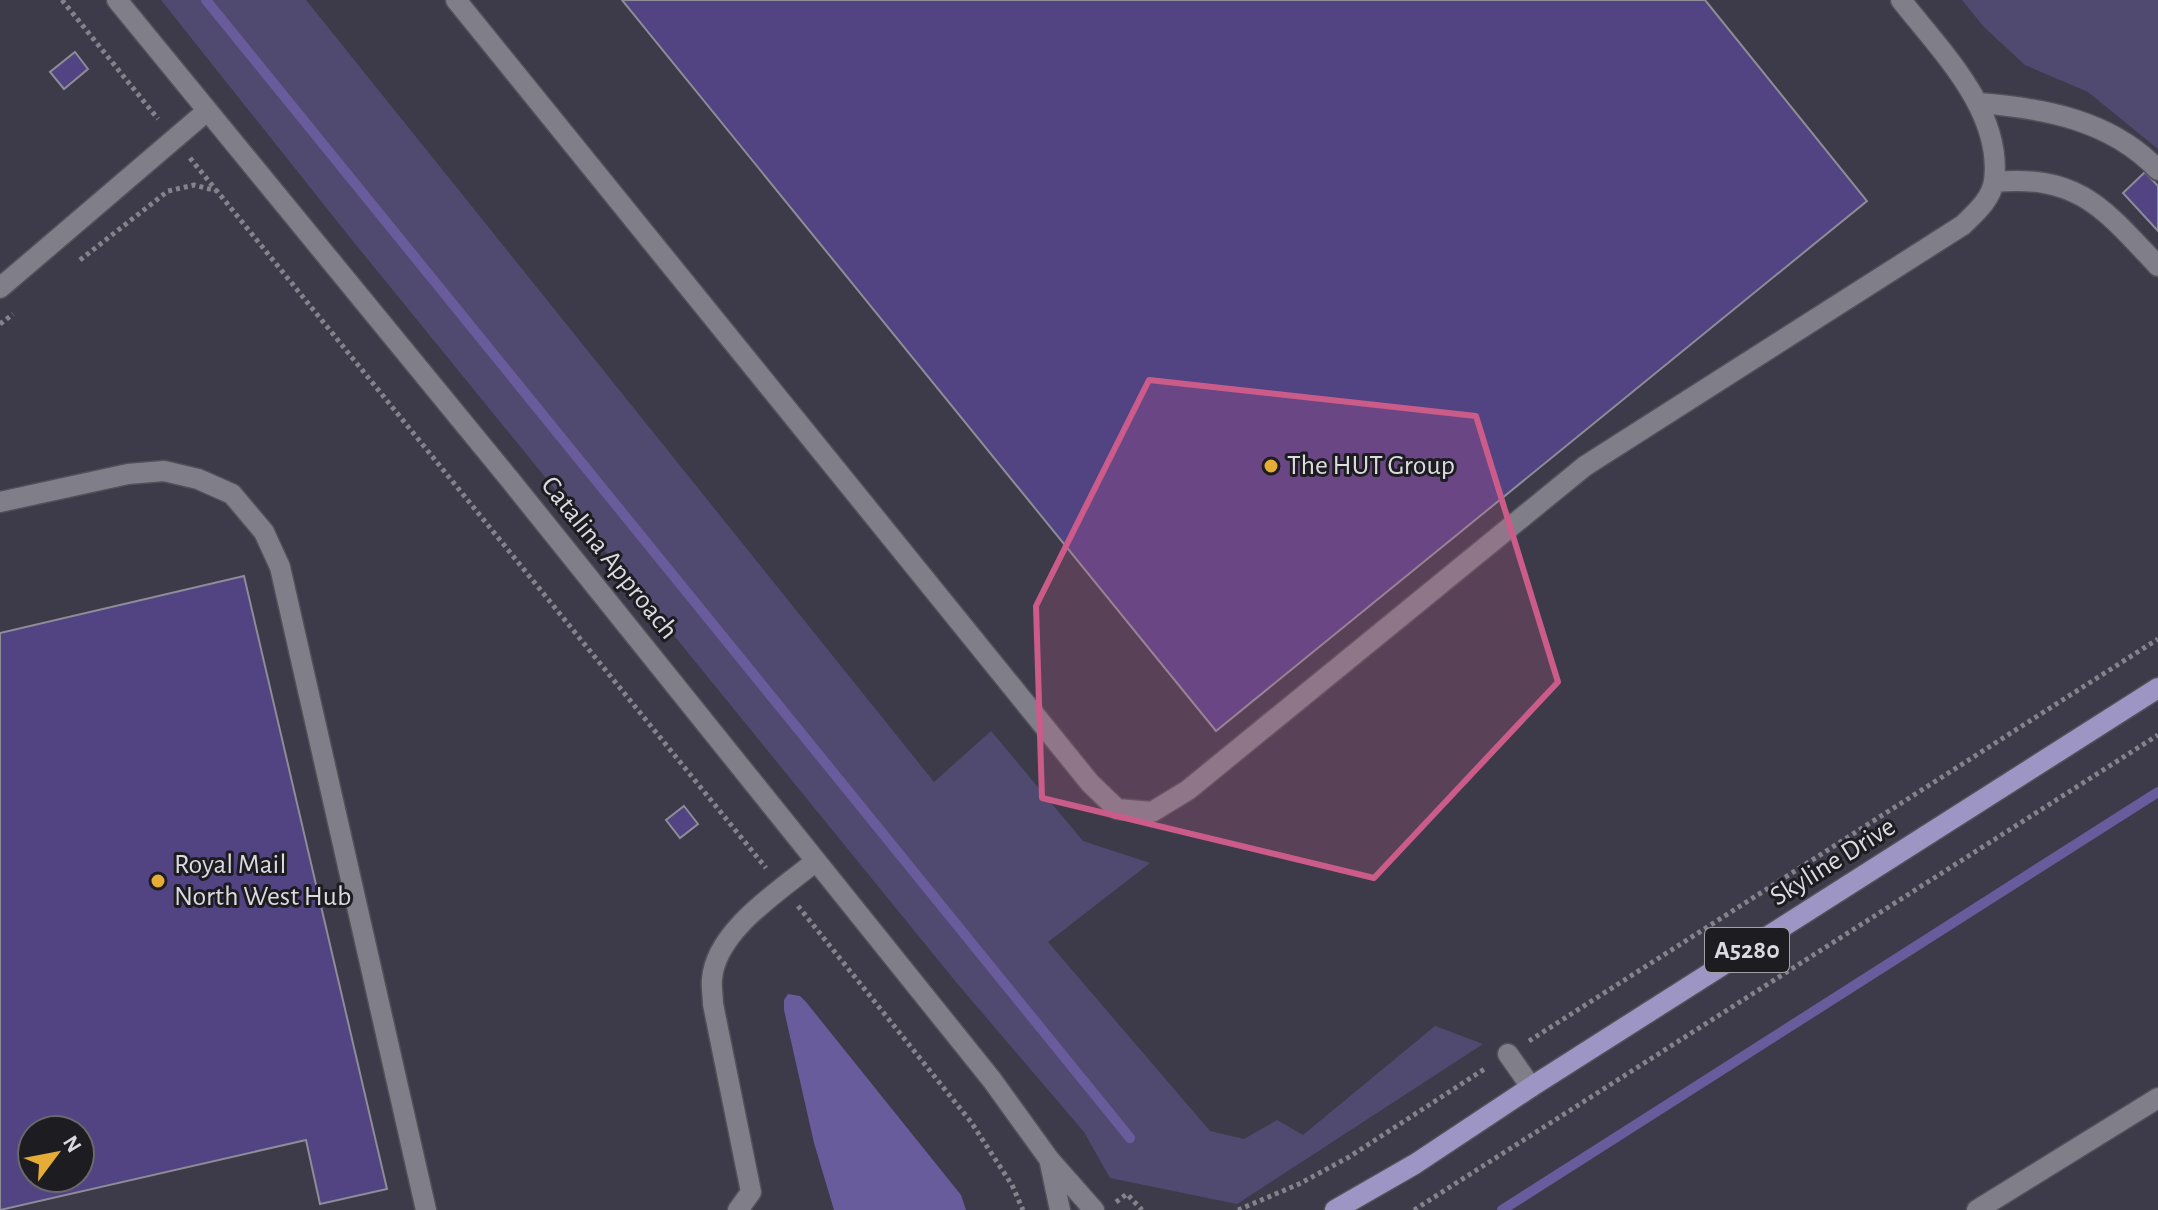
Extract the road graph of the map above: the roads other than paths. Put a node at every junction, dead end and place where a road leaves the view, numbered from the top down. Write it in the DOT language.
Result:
graph roads {
  1 [pos="117,0"];
  2 [pos="456,0"];
  3 [pos="1901,0"];
  4 [pos="1978,103"];
  5 [pos="207,111"];
  6 [pos="2158,170"];
  7 [pos="1994,182"];
  8 [pos="2158,266"];
  9 [pos="0,288"];
  10 [pos="0,502"];
  11 [pos="2158,688"];
  12 [pos="816,861"];
  13 [pos="1508,1054"];
  14 [pos="1531,1087"];
  15 [pos="2158,1098"];
  16 [pos="1049,1159"];
  17 [pos="426,1210"];
  18 [pos="738,1210"];
  19 [pos="1060,1210"];
  20 [pos="1094,1210"];
  21 [pos="1335,1210"];
  22 [pos="1977,1210"];
  1 -- 5 [label="street, Catalina Approach"];
  2 -- 7 [label="street"];
  3 -- 4 [label="street"];
  4 -- 6 [label="street"];
  4 -- 7 [label="street"];
  5 -- 9 [label="street"];
  5 -- 12 [label="street, Catalina Approach"];
  7 -- 8 [label="street"];
  10 -- 17 [label="street"];
  11 -- 14 [label="main road, Skyline Drive / A5280"];
  12 -- 16 [label="street, Catalina Approach"];
  12 -- 18 [label="street"];
  13 -- 14 [label="street"];
  14 -- 21 [label="main road, Skyline Drive / A5280"];
  15 -- 22 [label="street"];
  16 -- 19 [label="street, Catalina Approach"];
  16 -- 20 [label="street, Catalina Approach"];
}
